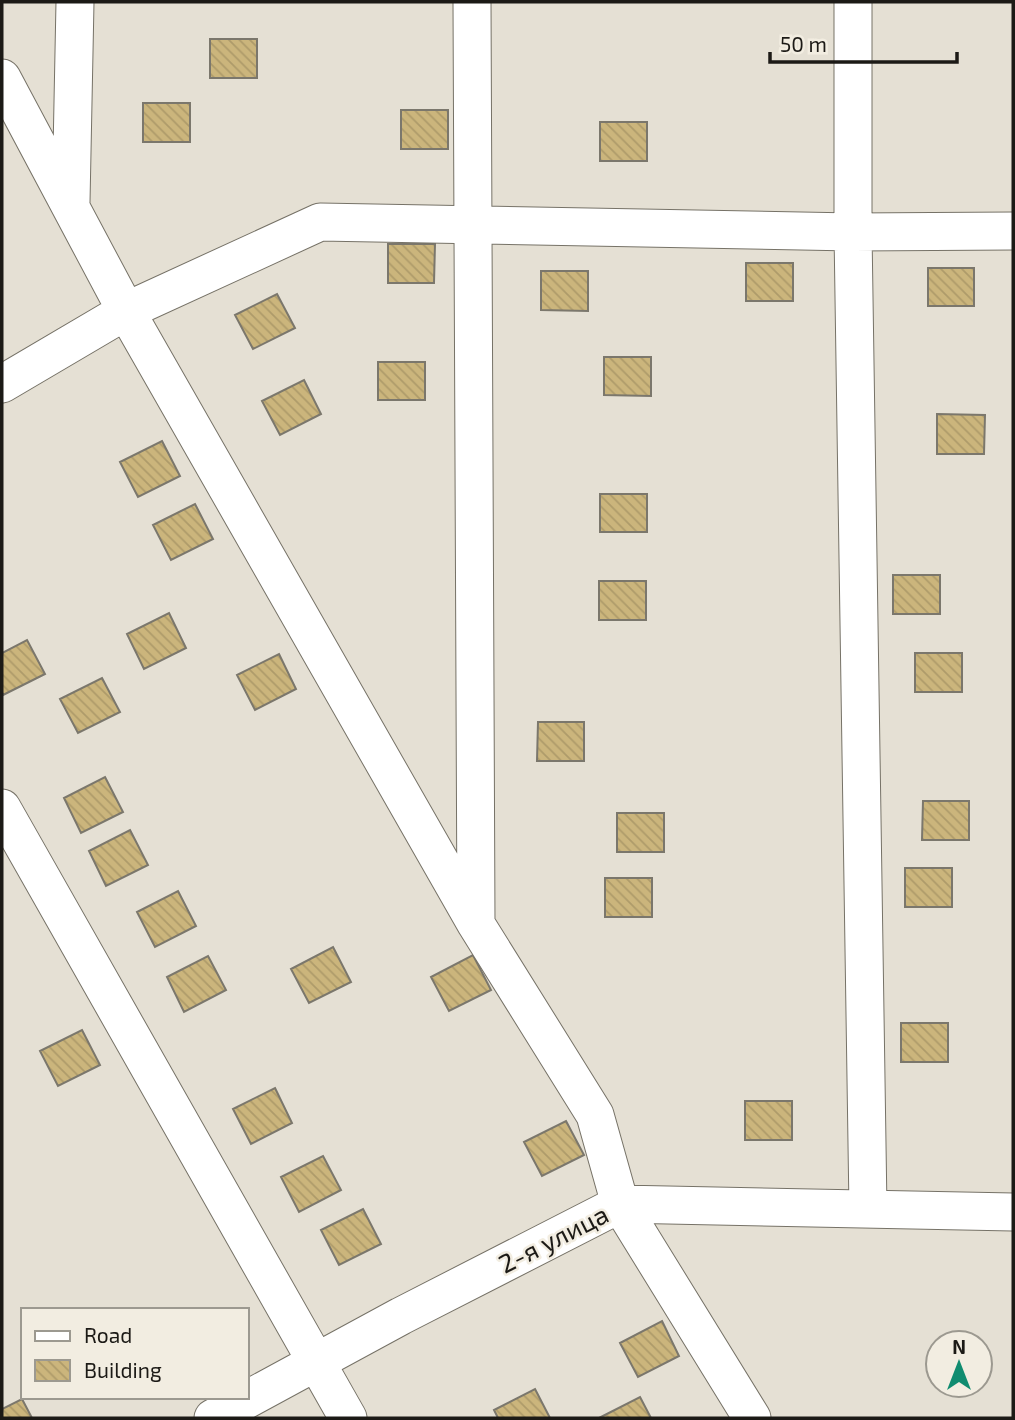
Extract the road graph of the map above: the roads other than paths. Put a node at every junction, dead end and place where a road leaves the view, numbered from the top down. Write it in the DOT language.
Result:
graph roads {
  1 [pos="75,2"];
  2 [pos="472,2"];
  3 [pos="853,2"];
  4 [pos="2,78"];
  5 [pos="71,207"];
  6 [pos="473,225"];
  7 [pos="1013,231"];
  8 [pos="853,232"];
  9 [pos="125,312"];
  10 [pos="2,384"];
  11 [pos="2,808"];
  12 [pos="476,923"];
  13 [pos="620,1204"];
  14 [pos="868,1209"];
  15 [pos="1013,1212"];
  16 [pos="316,1363"];
  17 [pos="213,1418"];
  18 [pos="348,1418"];
  19 [pos="752,1418"];
  1 -- 5 [label="street"];
  2 -- 6 [label="street"];
  3 -- 8 [label="street"];
  4 -- 5 [label="street"];
  5 -- 9 [label="street"];
  6 -- 8 [label="street"];
  6 -- 9 [label="street"];
  6 -- 12 [label="street"];
  7 -- 8 [label="street"];
  8 -- 14 [label="street"];
  9 -- 10 [label="street"];
  9 -- 12 [label="street"];
  11 -- 16 [label="street"];
  12 -- 13 [label="street"];
  13 -- 14 [label="street, 2-я улица"];
  13 -- 16 [label="street, 2-я улица"];
  13 -- 19 [label="street"];
  14 -- 15 [label="street, 2-я улица"];
  16 -- 17 [label="street, 2-я улица"];
  16 -- 18 [label="street"];
}
